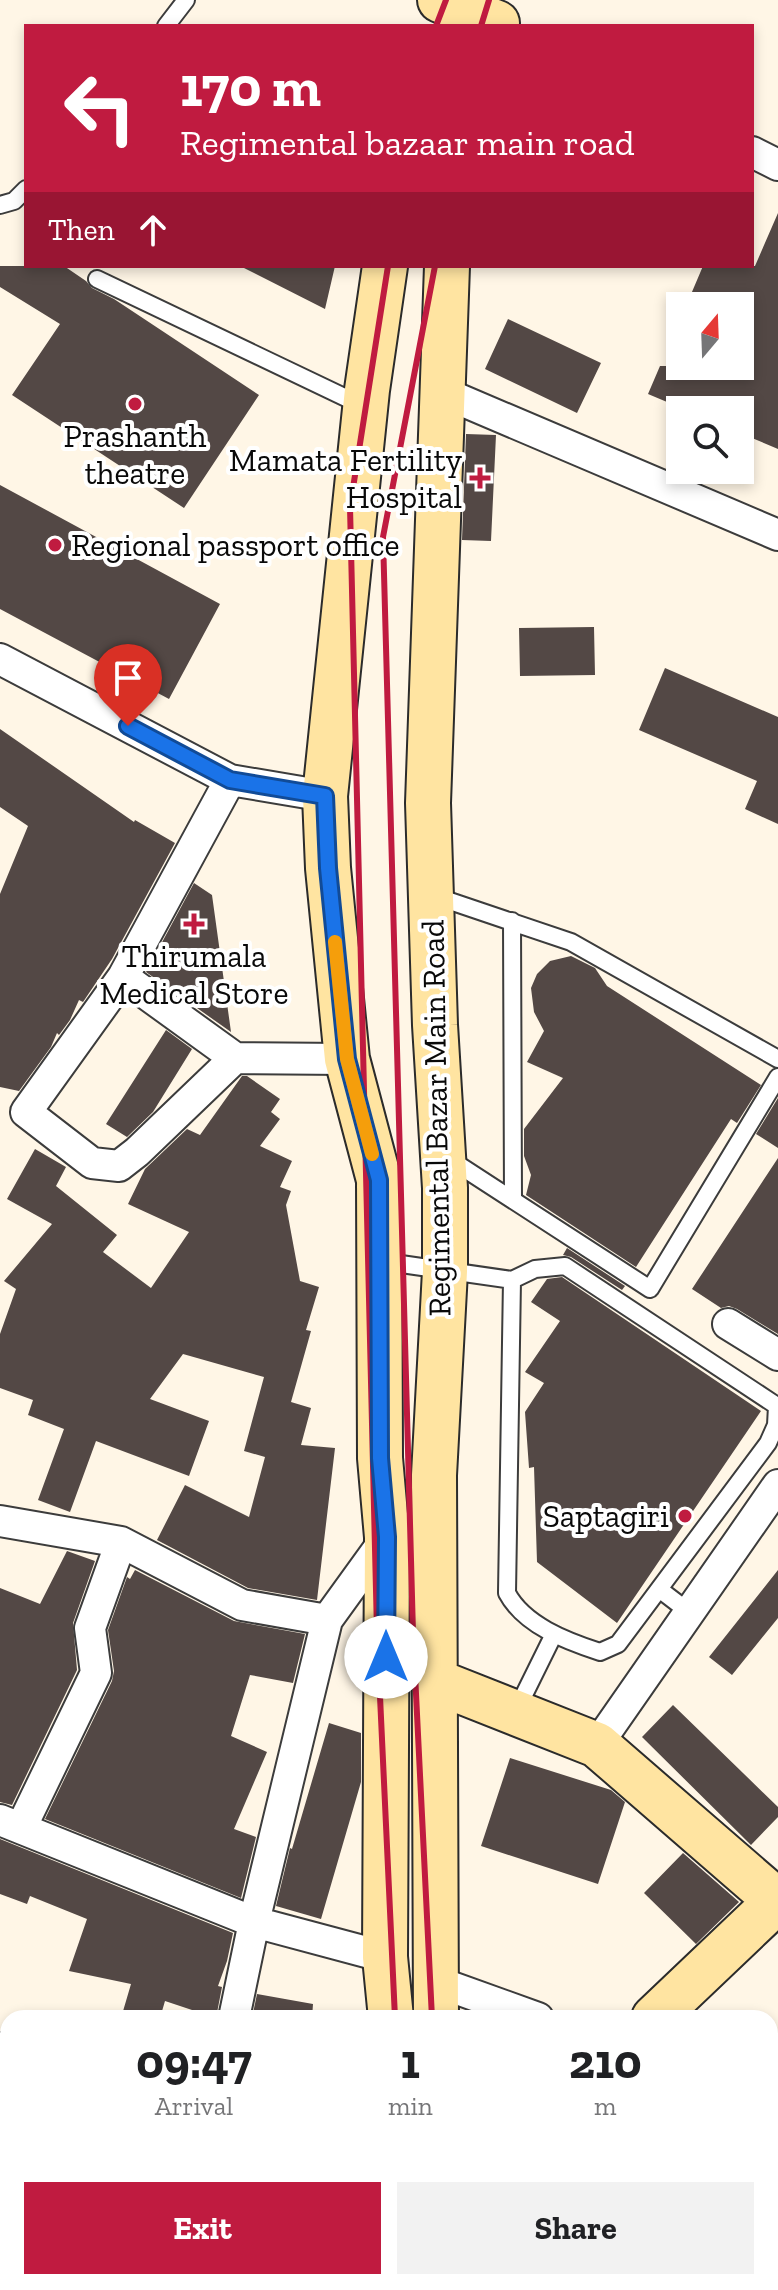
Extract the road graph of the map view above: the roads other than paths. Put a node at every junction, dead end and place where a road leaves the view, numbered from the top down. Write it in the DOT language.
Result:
graph roads {
  1 [pos="186,0"];
  2 [pos="426,0"];
  3 [pos="440,0"];
  4 [pos="500,19"];
  5 [pos="168,24"];
  6 [pos="422,24"];
  7 [pos="754,153"];
  8 [pos="778,165"];
  9 [pos="24,191"];
  10 [pos="0,205"];
  11 [pos="385,268"];
  12 [pos="447,268"];
  13 [pos="97,279"];
  14 [pos="442,392"];
  15 [pos="365,407"];
  16 [pos="778,535"];
  17 [pos="0,659"];
  18 [pos="230,780"];
  19 [pos="325,796"];
  20 [pos="431,895"];
  21 [pos="512,921"];
  22 [pos="123,977"];
  23 [pos="235,1058"];
  24 [pos="347,1059"];
  25 [pos="778,1059"];
  26 [pos="778,1077"];
  27 [pos="13,1112"];
  28 [pos="443,1155"];
  29 [pos="513,1200"];
  30 [pos="379,1261"];
  31 [pos="445,1271"];
  32 [pos="512,1280"];
  33 [pos="728,1324"];
  34 [pos="778,1355"];
  35 [pos="777,1426"];
  36 [pos="381,1474"];
  37 [pos="434,1475"];
  38 [pos="778,1485"];
  39 [pos="0,1521"];
  40 [pos="387,1537"];
  41 [pos="121,1542"];
  42 [pos="659,1589"];
  43 [pos="689,1612"];
  44 [pos="327,1620"];
  45 [pos="554,1634"];
  46 [pos="435,1681"];
  47 [pos="515,1713"];
  48 [pos="597,1745"];
  49 [pos="10,1824"];
  50 [pos="778,1901"];
  51 [pos="254,1922"];
  52 [pos="385,1957"];
  53 [pos="436,1999"];
  54 [pos="236,2010"];
  55 [pos="390,2010"];
  56 [pos="495,2010"];
  57 [pos="662,2010"];
  1 -- 5 [label="lane"];
  2 -- 6 [label="main road"];
  3 -- 4 [label="main road"];
  7 -- 8 [label="street"];
  9 -- 10 [label="lane"];
  11 -- 15 [label="main road, Regimental Bazar Main Road"];
  12 -- 14 [label="main road, Regimental Bazar Main Road"];
  13 -- 15 [label="lane"];
  14 -- 16 [label="street"];
  14 -- 20 [label="main road, Regimental Bazar Main Road"];
  15 -- 19 [label="main road, Regimental Bazar Main Road"];
  17 -- 18 [label="street"];
  18 -- 19 [label="street"];
  18 -- 22 [label="street"];
  19 -- 24 [label="main road, Regimental Bazar Main Road"];
  20 -- 21 [label="lane"];
  20 -- 28 [label="main road, Regimental Bazar Main Road"];
  21 -- 25 [label="lane"];
  21 -- 29 [label="lane"];
  22 -- 23 [label="street"];
  22 -- 27 [label="street"];
  23 -- 24 [label="street"];
  23 -- 27 [label="street"];
  24 -- 30 [label="main road, Regimental Bazar Main Road"];
  26 -- 29 [label="lane"];
  28 -- 29 [label="lane"];
  28 -- 31 [label="main road, Regimental Bazar Main Road"];
  30 -- 31 [label="lane"];
  30 -- 36 [label="main road, Regimental Bazar Main Road"];
  31 -- 32 [label="lane"];
  31 -- 37 [label="main road, Regimental Bazar Main Road"];
  32 -- 35 [label="lane"];
  32 -- 45 [label="lane"];
  33 -- 34 [label="street"];
  35 -- 42 [label="lane"];
  36 -- 37 [label="main road"];
  36 -- 40 [label="main road, Regimental Bazar Main Road"];
  37 -- 46 [label="main road, Regimental Bazar Main Road"];
  38 -- 43 [label="street"];
  39 -- 41 [label="street"];
  40 -- 44 [label="street"];
  40 -- 52 [label="main road, Regimental Bazar Main Road"];
  41 -- 44 [label="street"];
  41 -- 49 [label="street"];
  42 -- 43 [label="lane"];
  42 -- 45 [label="lane"];
  43 -- 48 [label="street"];
  44 -- 51 [label="street"];
  45 -- 47 [label="lane"];
  46 -- 47 [label="main road"];
  46 -- 53 [label="main road, Regimental Bazar Main Road"];
  47 -- 48 [label="main road"];
  48 -- 50 [label="main road"];
  49 -- 51 [label="street"];
  50 -- 57 [label="main road"];
  51 -- 52 [label="street"];
  51 -- 54 [label="street"];
  52 -- 55 [label="main road, Regimental Bazar Main Road"];
  53 -- 56 [label="street"];
}
